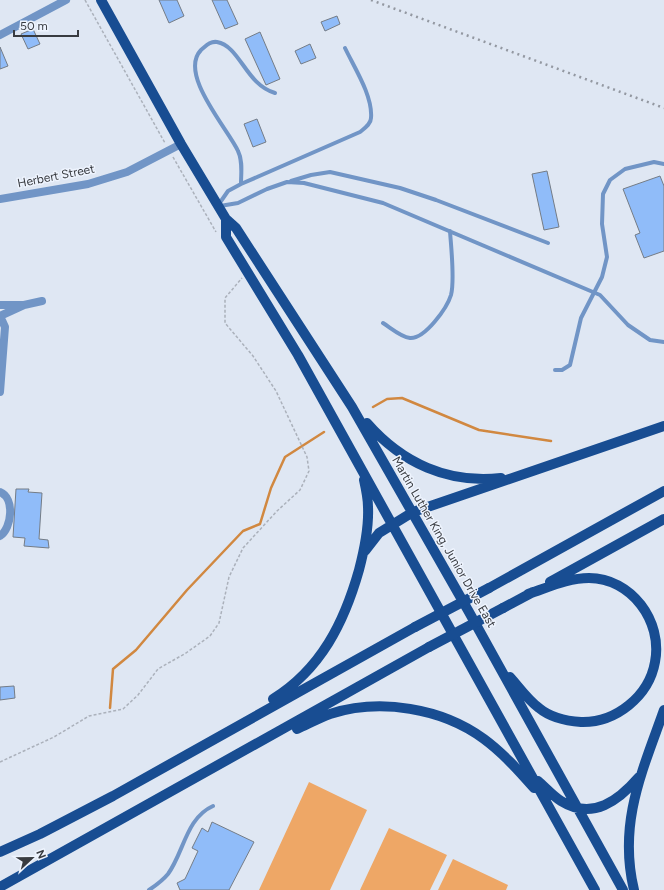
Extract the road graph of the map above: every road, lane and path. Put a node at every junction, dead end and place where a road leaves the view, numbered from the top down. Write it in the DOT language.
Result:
graph roads {
  1 [pos="66,0"];
  2 [pos="85,0"];
  3 [pos="101,0"];
  4 [pos="0,35"];
  5 [pos="345,48"];
  6 [pos="275,93"];
  7 [pos="181,144"];
  8 [pos="169,150"];
  9 [pos="664,164"];
  10 [pos="287,182"];
  11 [pos="241,184"];
  12 [pos="0,199"];
  13 [pos="218,206"];
  14 [pos="226,219"];
  15 [pos="450,231"];
  16 [pos="219,237"];
  17 [pos="548,243"];
  18 [pos="242,277"];
  19 [pos="594,293"];
  20 [pos="42,301"];
  21 [pos="0,305"];
  22 [pos="24,305"];
  23 [pos="0,316"];
  24 [pos="383,323"];
  25 [pos="664,342"];
  26 [pos="555,370"];
  27 [pos="0,392"];
  28 [pos="352,407"];
  29 [pos="664,426"];
  30 [pos="363,472"];
  31 [pos="521,475"];
  32 [pos="664,491"];
  33 [pos="0,492"];
  34 [pos="413,512"];
  35 [pos="664,519"];
  36 [pos="393,526"];
  37 [pos="0,536"];
  38 [pos="363,554"];
  39 [pos="528,594"];
  40 [pos="498,664"];
  41 [pos="664,710"];
  42 [pos="248,750"];
  43 [pos="189,752"];
  44 [pos="0,762"];
  45 [pos="642,774"];
  46 [pos="532,775"];
  47 [pos="546,802"];
  48 [pos="213,806"];
  49 [pos="578,807"];
  50 [pos="0,852"];
  51 [pos="49,859"];
  52 [pos="0,880"];
  53 [pos="0,887"];
  54 [pos="149,890"];
  55 [pos="596,890"];
  56 [pos="623,890"];
  57 [pos="634,890"];
  1 -- 4 [label="street"];
  2 -- 8 [label="path"];
  3 -- 7 [label="main road, Martin Luther King, Junior Drive East"];
  5 -- 11 [label="lane"];
  6 -- 11 [label="lane"];
  7 -- 8 [label="street, Herbert Street"];
  7 -- 13 [label="main road, Martin Luther King, Junior Drive East"];
  8 -- 12 [label="street, Herbert Street"];
  8 -- 16 [label="path"];
  9 -- 19 [label="lane"];
  10 -- 13 [label="lane"];
  10 -- 15 [label="lane"];
  10 -- 17 [label="lane"];
  11 -- 13 [label="lane"];
  13 -- 14 [label="main road, Martin Luther King, Junior Drive East"];
  14 -- 28 [label="main road, Martin Luther King, Junior Drive East"];
  14 -- 30 [label="main road, Martin Luther King, Junior Drive East"];
  15 -- 19 [label="lane"];
  15 -- 24 [label="lane"];
  18 -- 44 [label="path"];
  19 -- 25 [label="lane"];
  19 -- 26 [label="lane"];
  20 -- 22 [label="street"];
  21 -- 22 [label="street"];
  22 -- 23 [label="street"];
  23 -- 27 [label="street"];
  28 -- 31 [label="main road"];
  28 -- 34 [label="main road, Martin Luther King, Junior Drive East"];
  29 -- 31 [label="main road"];
  30 -- 36 [label="main road, Martin Luther King, Junior Drive East"];
  30 -- 38 [label="main road"];
  31 -- 34 [label="main road"];
  32 -- 43 [label="main road, bridge"];
  33 -- 37 [label="street"];
  34 -- 36 [label="main road"];
  34 -- 40 [label="main road, Martin Luther King, Junior Drive East"];
  35 -- 39 [label="main road"];
  36 -- 38 [label="main road"];
  36 -- 46 [label="main road, Martin Luther King, Junior Drive East"];
  38 -- 43 [label="main road"];
  39 -- 40 [label="main road"];
  39 -- 42 [label="main road, bridge"];
  40 -- 49 [label="main road, Martin Luther King, Junior Drive East"];
  41 -- 45 [label="main road"];
  42 -- 47 [label="main road"];
  42 -- 51 [label="main road"];
  43 -- 50 [label="main road"];
  45 -- 49 [label="main road"];
  45 -- 57 [label="main road"];
  46 -- 47 [label="main road, Martin Luther King, Junior Drive East"];
  46 -- 49 [label="main road"];
  47 -- 55 [label="main road, Martin Luther King, Junior Drive East"];
  48 -- 54 [label="lane"];
  49 -- 56 [label="main road, Martin Luther King, Junior Drive East"];
  51 -- 52 [label="main road"];
  51 -- 53 [label="main road"];
}
